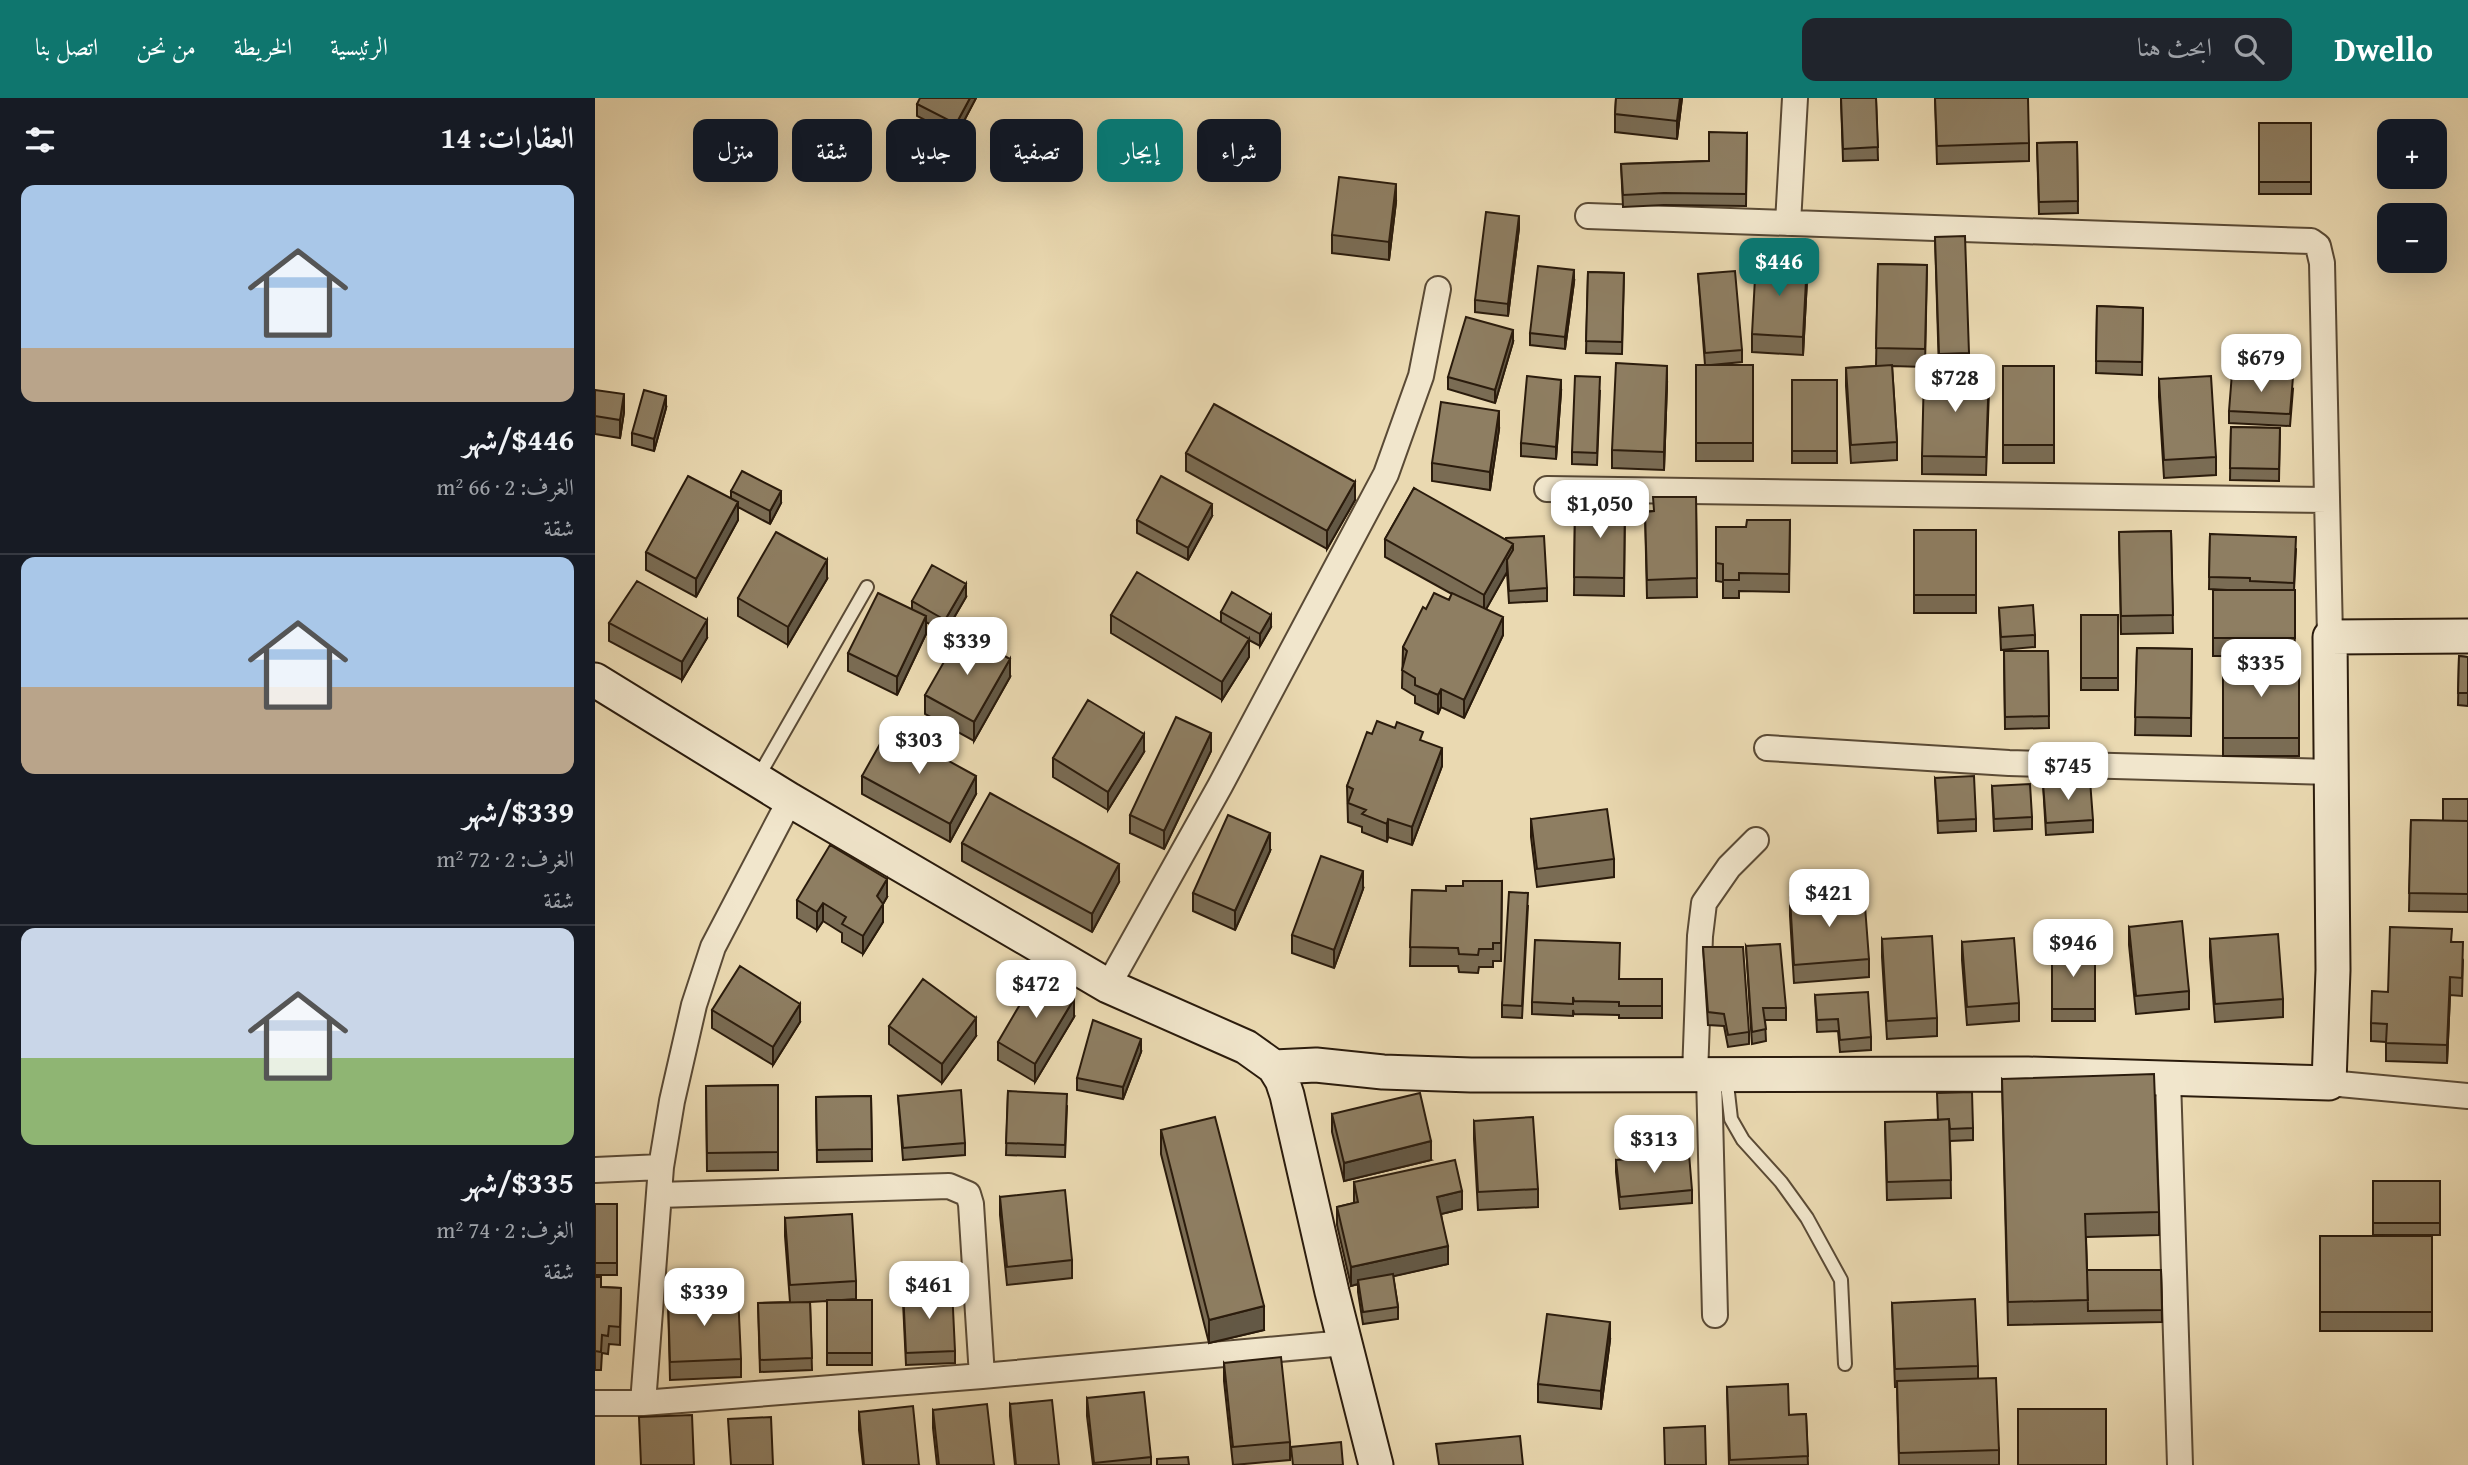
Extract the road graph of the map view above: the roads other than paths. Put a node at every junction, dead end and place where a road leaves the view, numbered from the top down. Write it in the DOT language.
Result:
graph roads {
  1 [pos="1795,98"];
  2 [pos="1588,216"];
  3 [pos="1788,223"];
  4 [pos="1438,289"];
  5 [pos="1547,489"];
  6 [pos="2327,500"];
  7 [pos="867,587"];
  8 [pos="2468,636"];
  9 [pos="2330,638"];
  10 [pos="595,680"];
  11 [pos="1767,748"];
  12 [pos="2331,772"];
  13 [pos="757,780"];
  14 [pos="790,800"];
  15 [pos="1756,840"];
  16 [pos="1108,986"];
  17 [pos="1274,1067"];
  18 [pos="1710,1075"];
  19 [pos="2168,1079"];
  20 [pos="2329,1083"];
  21 [pos="2468,1096"];
  22 [pos="661,1167"];
  23 [pos="595,1170"];
  24 [pos="659,1195"];
  25 [pos="1715,1315"];
  26 [pos="1345,1343"];
  27 [pos="1845,1364"];
  28 [pos="982,1376"];
  29 [pos="643,1402"];
  30 [pos="595,1403"];
  31 [pos="1376,1465"];
  32 [pos="2180,1465"];
  1 -- 3 [label="street"];
  2 -- 3 [label="street"];
  3 -- 6 [label="street"];
  4 -- 16 [label="street"];
  5 -- 6 [label="street"];
  6 -- 9 [label="street"];
  7 -- 13 [label="lane"];
  8 -- 9 [label="street"];
  9 -- 12 [label="street"];
  10 -- 13 [label="street"];
  11 -- 12 [label="street"];
  12 -- 20 [label="street"];
  13 -- 14 [label="street"];
  14 -- 16 [label="street"];
  14 -- 22 [label="street"];
  15 -- 18 [label="street"];
  16 -- 17 [label="street"];
  17 -- 18 [label="street"];
  17 -- 26 [label="street"];
  18 -- 19 [label="street"];
  18 -- 25 [label="street"];
  18 -- 27 [label="lane"];
  19 -- 20 [label="street"];
  19 -- 32 [label="street"];
  20 -- 21 [label="street"];
  22 -- 23 [label="street"];
  22 -- 24 [label="street"];
  24 -- 28 [label="street"];
  24 -- 29 [label="street"];
  26 -- 28 [label="street"];
  26 -- 31 [label="street"];
  28 -- 29 [label="street"];
  29 -- 30 [label="street"];
}
